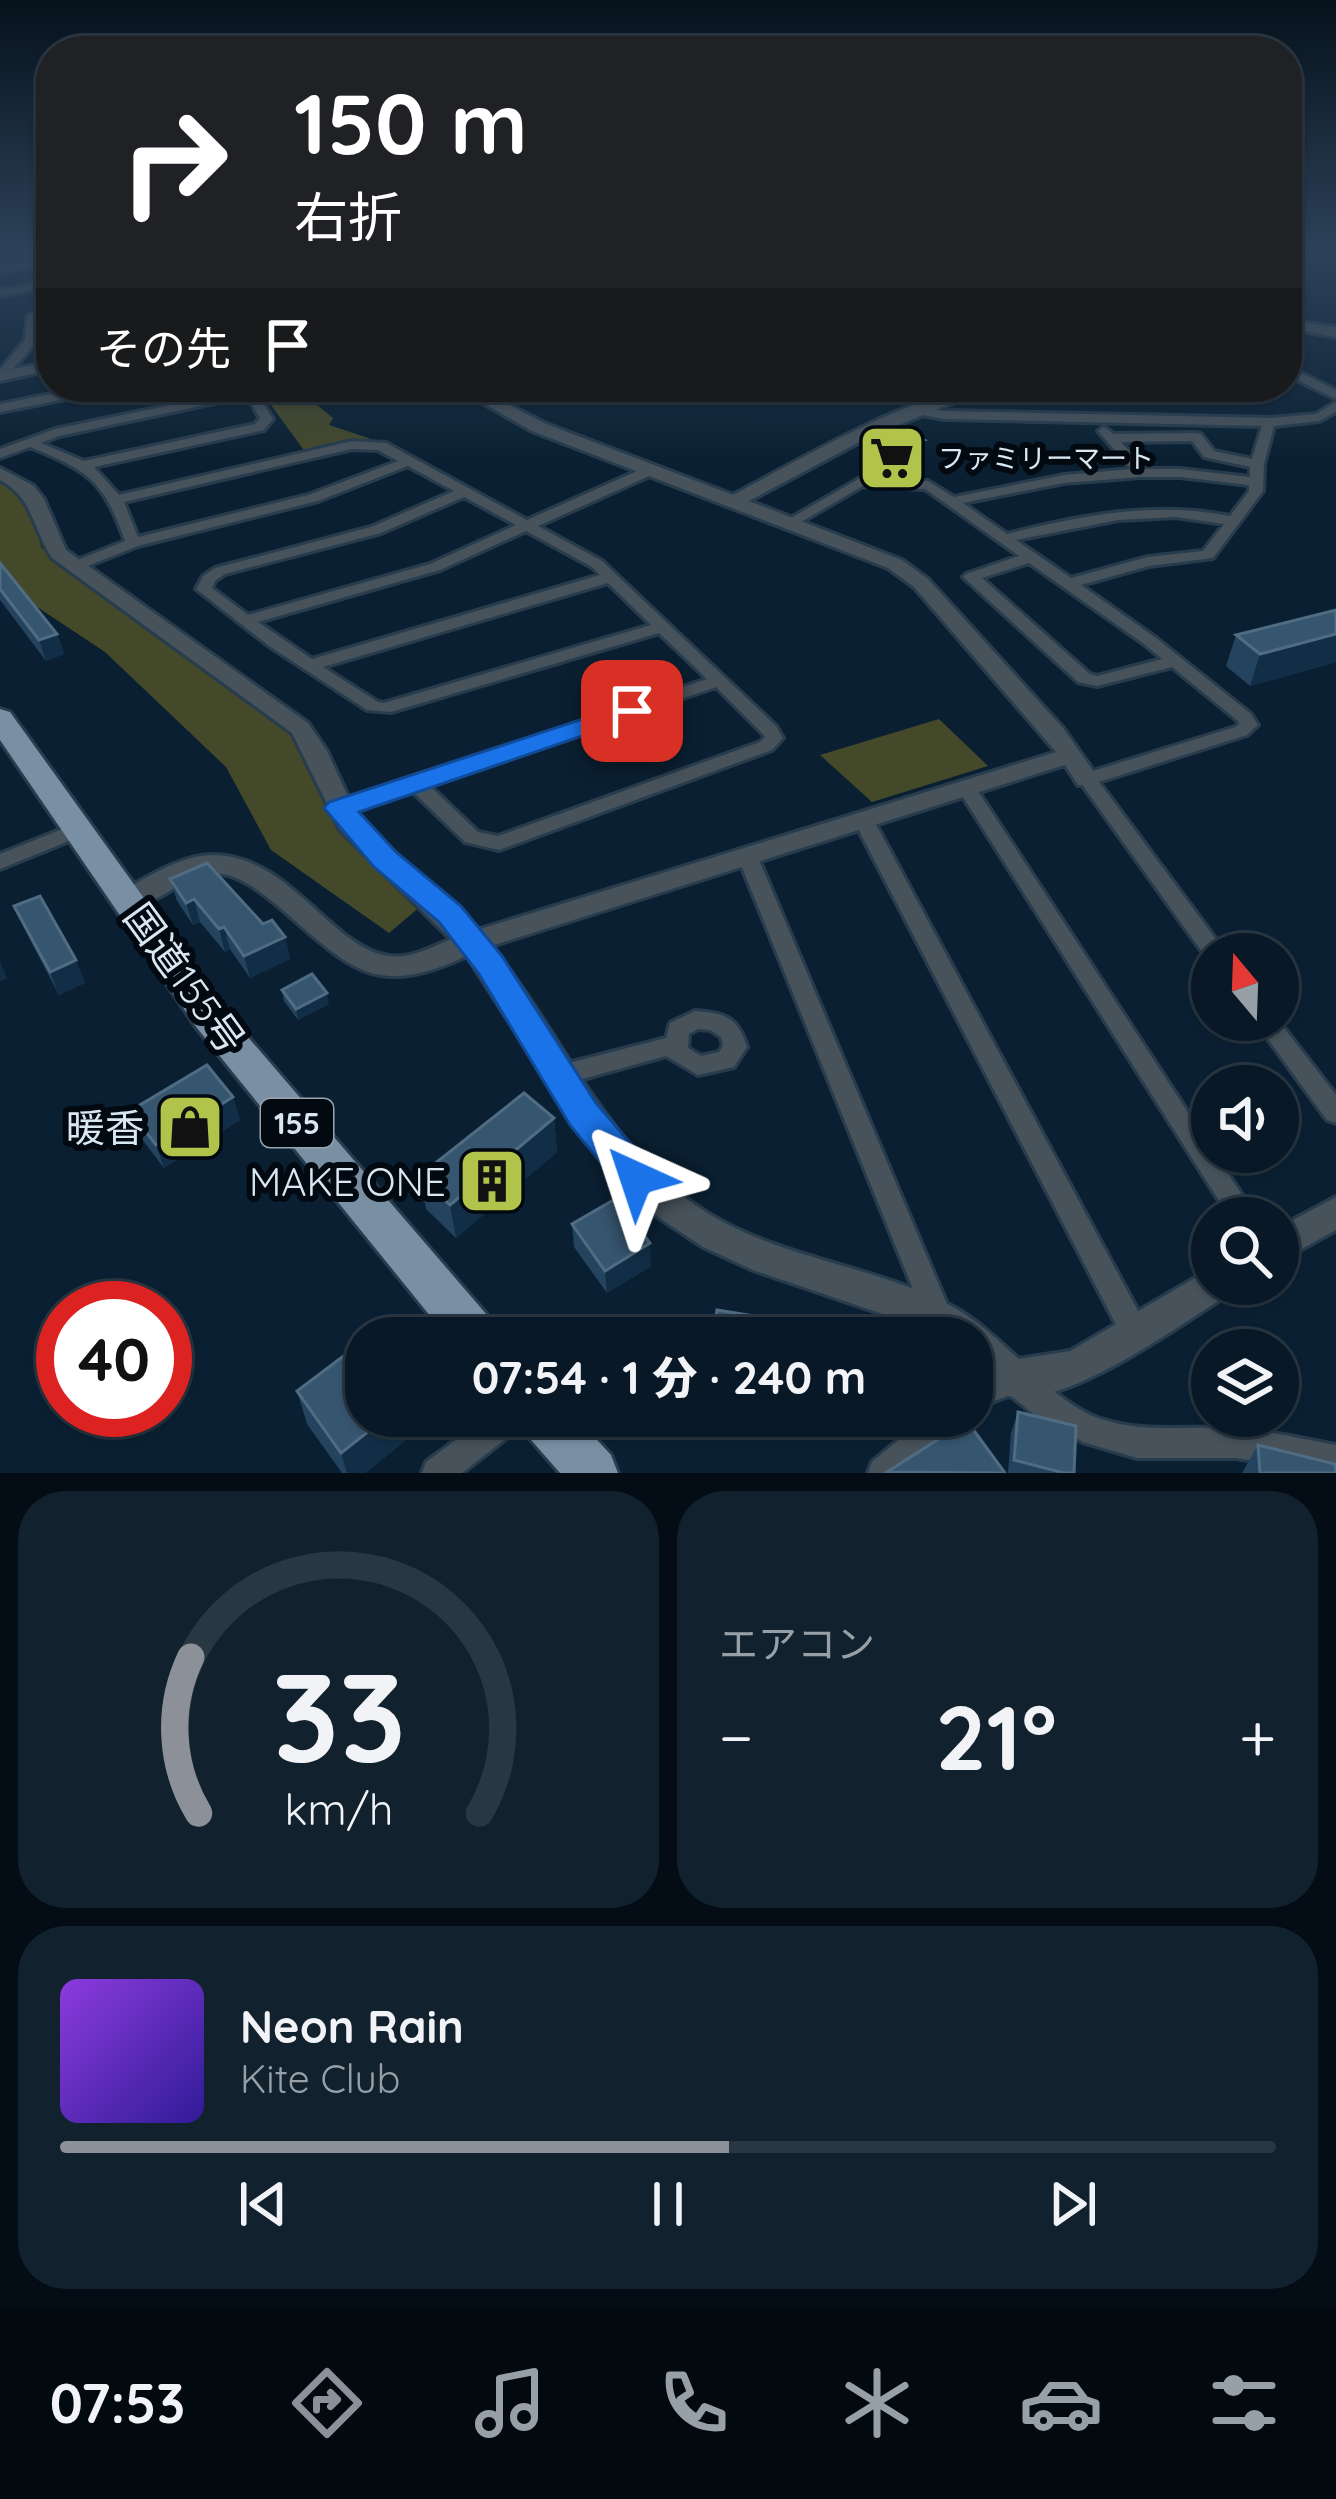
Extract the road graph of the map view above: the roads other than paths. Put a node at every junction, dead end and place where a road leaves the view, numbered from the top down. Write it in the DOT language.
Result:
graph roads {
  1 [pos="32,324"];
  2 [pos="1302,326"];
  3 [pos="1336,332"];
  4 [pos="36,340"];
  5 [pos="31,341"];
  6 [pos="36,369"];
  7 [pos="1,376"];
  8 [pos="1302,378"];
  9 [pos="1336,395"];
  10 [pos="36,401"];
  11 [pos="195,402"];
  12 [pos="257,402"];
  13 [pos="492,402"];
  14 [pos="920,402"];
  15 [pos="944,402"];
  16 [pos="1336,406"];
  17 [pos="0,408"];
  18 [pos="920,411"];
  19 [pos="1095,417"];
  20 [pos="1269,422"];
  21 [pos="1108,437"];
  22 [pos="28,442"];
  23 [pos="0,454"];
  24 [pos="407,462"];
  25 [pos="1257,464"];
  26 [pos="86,465"];
  27 [pos="650,470"];
  28 [pos="0,472"];
  29 [pos="1142,473"];
  30 [pos="1257,482"];
  31 [pos="464,492"];
  32 [pos="118,499"];
  33 [pos="736,501"];
  34 [pos="950,502"];
  35 [pos="1233,521"];
  36 [pos="791,522"];
  37 [pos="525,525"];
  38 [pos="1004,539"];
  39 [pos="133,543"];
  40 [pos="1029,558"];
  41 [pos="75,566"];
  42 [pos="611,577"];
  43 [pos="1068,584"];
  44 [pos="247,620"];
  45 [pos="664,626"];
  46 [pos="1174,661"];
  47 [pos="311,665"];
  48 [pos="718,681"];
  49 [pos="0,718"];
  50 [pos="1072,755"];
  51 [pos="1087,779"];
  52 [pos="416,784"];
  53 [pos="965,786"];
  54 [pos="339,808"];
  55 [pos="863,819"];
  56 [pos="77,830"];
  57 [pos="747,855"];
  58 [pos="0,862"];
  59 [pos="128,900"];
  60 [pos="1201,933"];
  61 [pos="471,942"];
  62 [pos="1281,1041"];
  63 [pos="673,1045"];
  64 [pos="561,1075"];
  65 [pos="1336,1113"];
  66 [pos="1230,1197"];
  67 [pos="1336,1212"];
  68 [pos="1299,1234"];
  69 [pos="1191,1297"];
  70 [pos="938,1316"];
  71 [pos="459,1317"];
  72 [pos="1134,1331"];
  73 [pos="993,1361"];
  74 [pos="1013,1379"];
  75 [pos="993,1387"];
  76 [pos="484,1437"];
  77 [pos="560,1437"];
  78 [pos="925,1437"];
  79 [pos="1336,1460"];
  80 [pos="437,1473"];
  81 [pos="592,1473"];
  82 [pos="883,1473"];
  1 -- 5 [label="street"];
  2 -- 3 [label="street"];
  4 -- 5 [label="street"];
  5 -- 7 [label="street"];
  6 -- 7 [label="street"];
  8 -- 9 [label="street"];
  10 -- 17 [label="street"];
  11 -- 22 [label="street"];
  12 -- 26 [label="street"];
  13 -- 27 [label="street"];
  14 -- 18 [label="street"];
  15 -- 18 [label="street"];
  16 -- 20 [label="street"];
  18 -- 19 [label="street"];
  18 -- 33 [label="street"];
  19 -- 20 [label="street"];
  19 -- 21 [label="street"];
  20 -- 25 [label="street"];
  21 -- 25 [label="street"];
  21 -- 29 [label="street"];
  22 -- 23 [label="street"];
  22 -- 26 [label="street"];
  24 -- 31 [label="street"];
  24 -- 32 [label="street"];
  24 -- 39 [label="street"];
  25 -- 30 [label="street"];
  26 -- 32 [label="street"];
  27 -- 33 [label="street"];
  27 -- 37 [label="street"];
  28 -- 41 [label="street"];
  29 -- 30 [label="street"];
  29 -- 34 [label="street"];
  30 -- 35 [label="street"];
  31 -- 37 [label="street"];
  31 -- 44 [label="street"];
  32 -- 39 [label="street"];
  33 -- 36 [label="street"];
  34 -- 36 [label="street"];
  34 -- 38 [label="street"];
  35 -- 38 [label="street"];
  35 -- 43 [label="street"];
  36 -- 50 [label="street"];
  37 -- 42 [label="street"];
  37 -- 44 [label="street"];
  38 -- 40 [label="street"];
  39 -- 41 [label="street"];
  40 -- 43 [label="street"];
  40 -- 46 [label="street"];
  41 -- 54 [label="street"];
  42 -- 45 [label="street"];
  42 -- 47 [label="street"];
  43 -- 46 [label="street"];
  44 -- 47 [label="street"];
  45 -- 47 [label="street"];
  45 -- 48 [label="street"];
  46 -- 51 [label="street"];
  48 -- 52 [label="street"];
  48 -- 52 [label="street"];
  49 -- 56 [label="highway, 国道155号 / 155"];
  50 -- 51 [label="street"];
  50 -- 53 [label="street"];
  51 -- 60 [label="street"];
  52 -- 54 [label="street"];
  53 -- 55 [label="street"];
  53 -- 66 [label="street"];
  54 -- 61 [label="street"];
  55 -- 57 [label="street"];
  55 -- 72 [label="street"];
  56 -- 58 [label="street"];
  56 -- 59 [label="highway, 国道155号 / 155"];
  57 -- 61 [label="street"];
  57 -- 70 [label="street"];
  59 -- 61 [label="street"];
  59 -- 71 [label="highway, 国道155号 / 155"];
  61 -- 64 [label="street"];
  62 -- 65 [label="street"];
  63 -- 64 [label="street"];
  64 -- 70 [label="street"];
  67 -- 68 [label="street"];
  69 -- 72 [label="street"];
  72 -- 74 [label="street"];
  73 -- 74 [label="street"];
  74 -- 75 [label="street"];
  74 -- 79 [label="street"];
  76 -- 80 [label="street"];
  77 -- 81 [label="highway"];
  78 -- 82 [label="street"];
}
